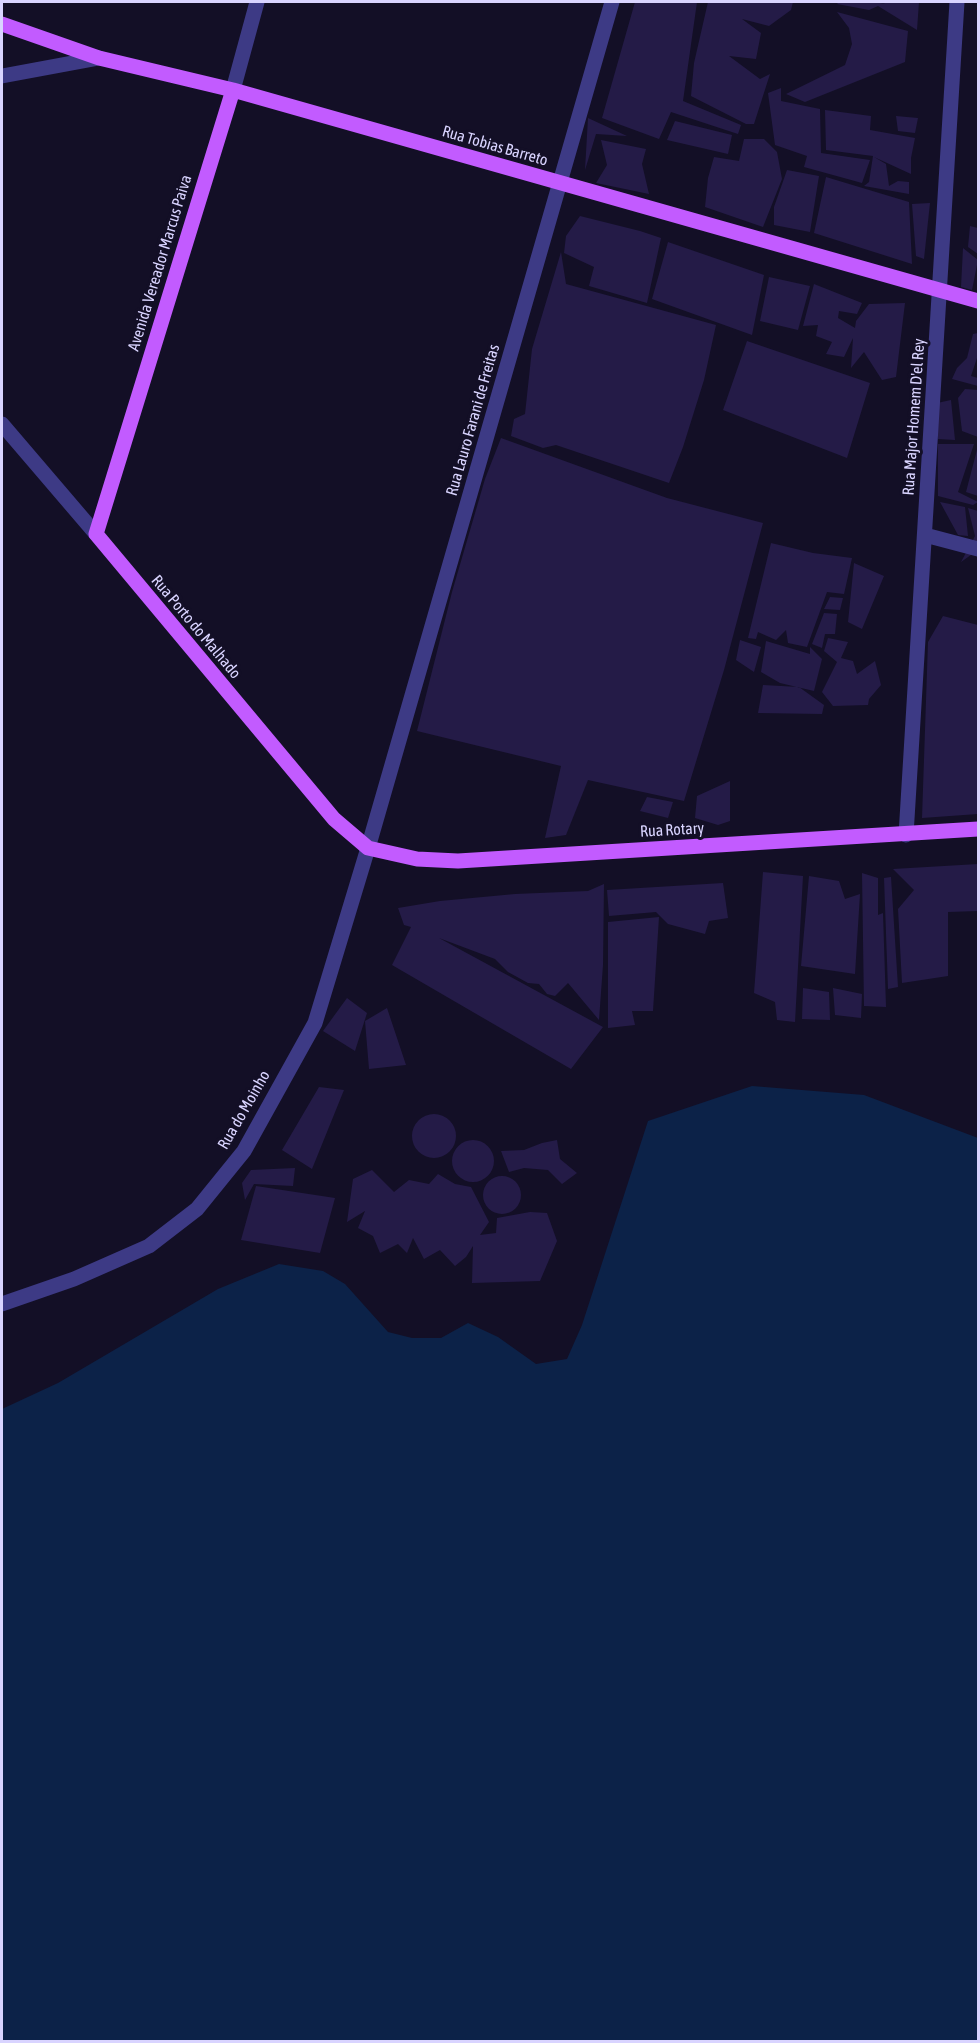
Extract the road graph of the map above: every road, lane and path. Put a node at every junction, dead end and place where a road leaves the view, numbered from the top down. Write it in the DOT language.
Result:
graph roads {
  1 [pos="257,2"];
  2 [pos="612,2"];
  3 [pos="957,2"];
  4 [pos="2,24"];
  5 [pos="99,58"];
  6 [pos="2,76"];
  7 [pos="232,90"];
  8 [pos="561,183"];
  9 [pos="940,289"];
  10 [pos="978,301"];
  11 [pos="2,424"];
  12 [pos="96,534"];
  13 [pos="925,535"];
  14 [pos="978,549"];
  15 [pos="978,830"];
  16 [pos="906,835"];
  17 [pos="368,848"];
  18 [pos="2,1304"];
  1 -- 7 [label="street, Avenida Vereador Marcus Paiva"];
  2 -- 8 [label="street, Rua Lauro Farani de Freitas"];
  3 -- 9 [label="street, Rua Major Homem D'el Rey"];
  4 -- 5 [label="main road, Rua Tobias Barreto"];
  5 -- 6 [label="street"];
  5 -- 7 [label="main road, Rua Tobias Barreto"];
  7 -- 8 [label="main road, Rua Tobias Barreto"];
  7 -- 12 [label="main road, Avenida Vereador Marcus Paiva"];
  8 -- 9 [label="main road, Rua Tobias Barreto"];
  8 -- 17 [label="street, Rua Lauro Farani de Freitas"];
  9 -- 10 [label="main road, Rua Tobias Barreto"];
  9 -- 13 [label="street, Rua Major Homem D'el Rey"];
  11 -- 12 [label="street, Rua Porto do Malhado"];
  12 -- 17 [label="main road, Rua Porto do Malhado"];
  13 -- 14 [label="street"];
  13 -- 16 [label="street, Rua Major Homem D'el Rey"];
  15 -- 16 [label="main road, Rua Rotary"];
  16 -- 17 [label="main road, Rua Rotary"];
  17 -- 18 [label="street, Rua do Moinho"];
}
